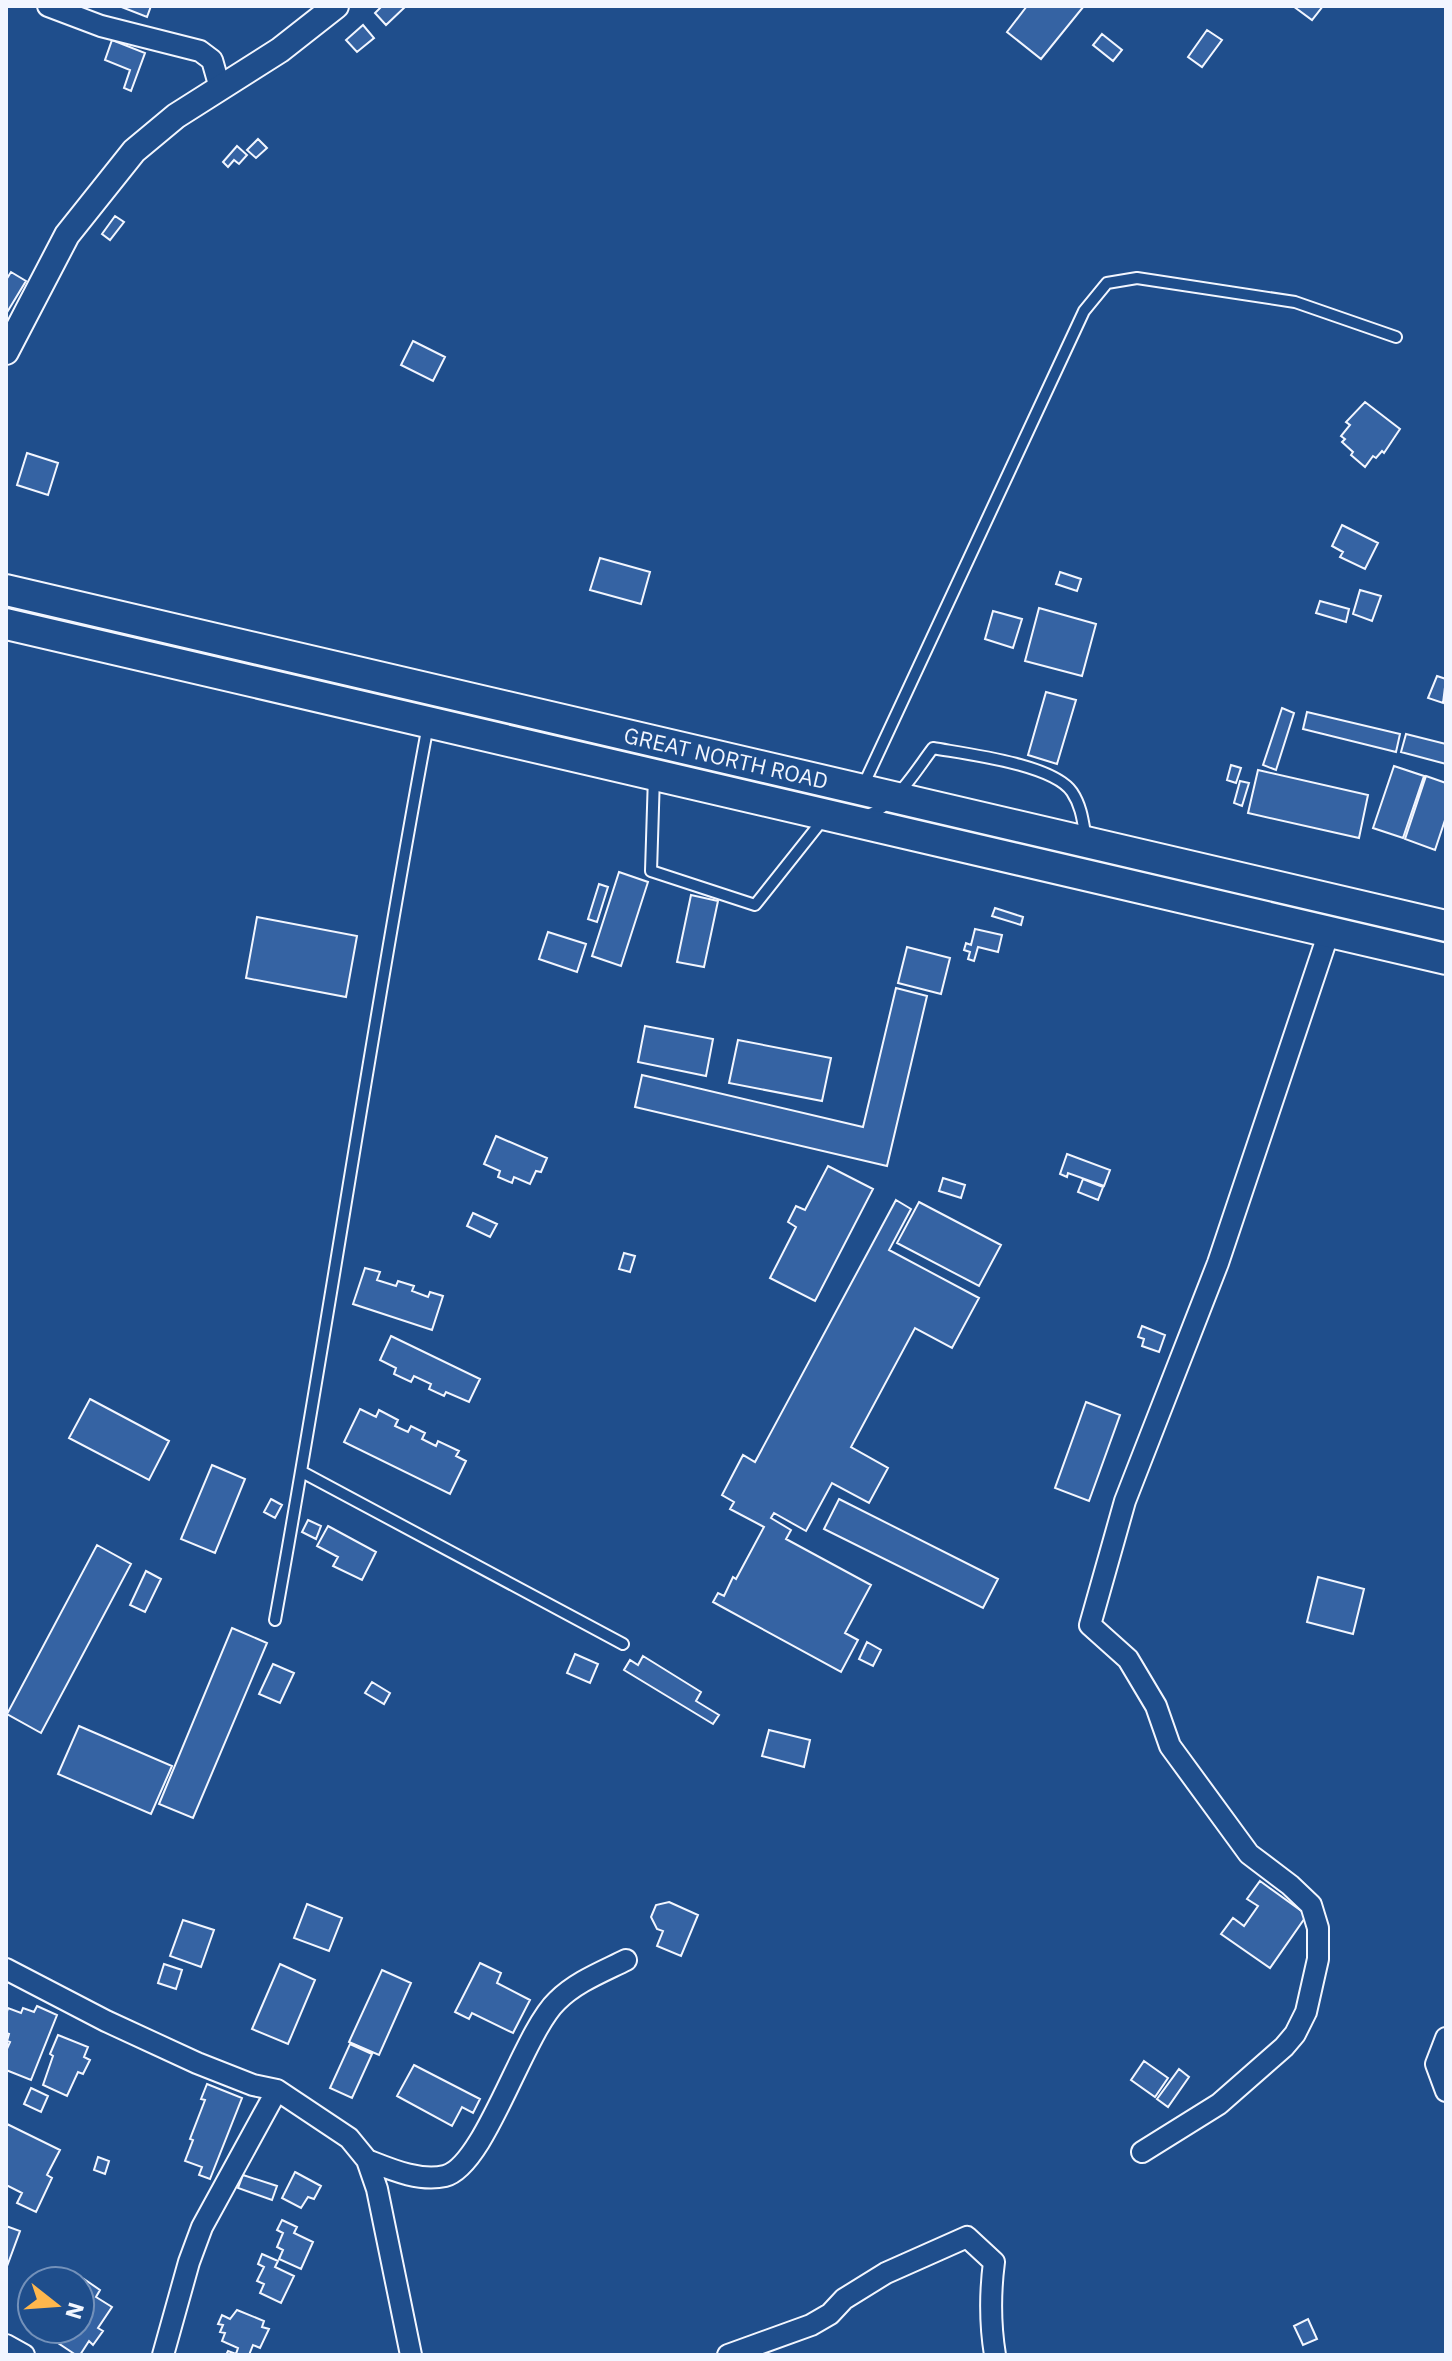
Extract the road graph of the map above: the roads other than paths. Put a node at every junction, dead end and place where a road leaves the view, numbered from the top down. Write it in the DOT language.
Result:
graph roads {
  1 [pos="48,6"];
  2 [pos="336,6"];
  3 [pos="220,88"];
  4 [pos="1396,337"];
  5 [pos="6,352"];
  6 [pos="6,590"];
  7 [pos="6,624"];
  8 [pos="429,723"];
  9 [pos="654,776"];
  10 [pos="894,797"];
  11 [pos="849,807"];
  12 [pos="1088,858"];
  13 [pos="1446,926"];
  14 [pos="1329,932"];
  15 [pos="1446,959"];
  16 [pos="302,1472"];
  17 [pos="275,1620"];
  18 [pos="623,1644"];
  19 [pos="626,1960"];
  20 [pos="6,1969"];
  21 [pos="1446,2038"];
  22 [pos="277,2090"];
  23 [pos="1446,2091"];
  24 [pos="1142,2152"];
  25 [pos="367,2160"];
  26 [pos="6,2345"];
  27 [pos="24,2355"];
  28 [pos="163,2355"];
  29 [pos="411,2355"];
  30 [pos="728,2355"];
  31 [pos="995,2355"];
  1 -- 3 [label="street"];
  2 -- 3 [label="street"];
  3 -- 5 [label="street"];
  4 -- 11 [label="lane"];
  6 -- 11 [label="main road, GREAT NORTH ROAD"];
  7 -- 8 [label="main road, GREAT NORTH ROAD"];
  8 -- 9 [label="main road, GREAT NORTH ROAD"];
  8 -- 16 [label="lane"];
  9 -- 11 [label="main road, GREAT NORTH ROAD"];
  9 -- 11 [label="lane"];
  10 -- 11 [label="main road, GREAT NORTH ROAD"];
  10 -- 12 [label="main road, GREAT NORTH ROAD"];
  10 -- 12 [label="lane"];
  11 -- 12 [label="main road, GREAT NORTH ROAD"];
  12 -- 13 [label="main road, GREAT NORTH ROAD"];
  12 -- 14 [label="main road, GREAT NORTH ROAD"];
  14 -- 15 [label="main road, GREAT NORTH ROAD"];
  14 -- 24 [label="street"];
  16 -- 17 [label="lane"];
  16 -- 18 [label="lane"];
  19 -- 25 [label="street"];
  20 -- 22 [label="street"];
  21 -- 23 [label="street"];
  22 -- 25 [label="street"];
  22 -- 28 [label="street"];
  25 -- 29 [label="street"];
  26 -- 27 [label="street"];
  30 -- 31 [label="street"];
}
